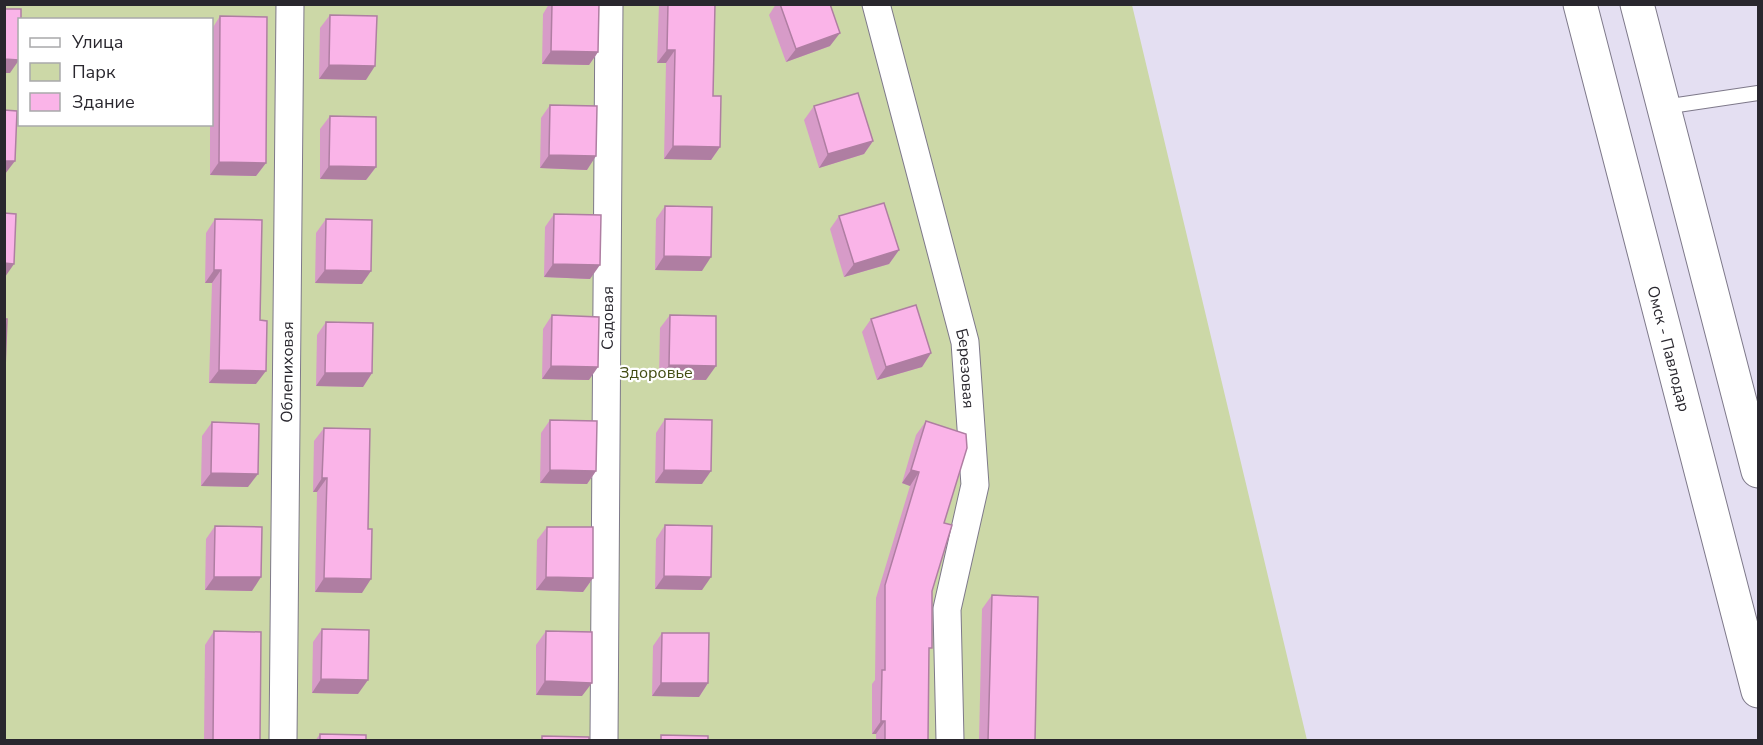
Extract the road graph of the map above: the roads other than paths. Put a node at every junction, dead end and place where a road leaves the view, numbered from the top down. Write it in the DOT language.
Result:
graph roads {
  1 [pos="290,4"];
  2 [pos="609,4"];
  3 [pos="876,4"];
  4 [pos="1580,4"];
  5 [pos="1638,4"];
  6 [pos="1758,93"];
  7 [pos="1664,107"];
  8 [pos="1758,471"];
  9 [pos="1758,691"];
  10 [pos="284,741"];
  11 [pos="604,741"];
  12 [pos="950,741"];
  1 -- 10 [label="street, Облепиховая"];
  2 -- 11 [label="street, Садовая"];
  3 -- 12 [label="street, Березовая"];
  4 -- 9 [label="highway, Омск - Павлодар"];
  5 -- 7 [label="highway"];
  6 -- 7 [label="lane"];
  7 -- 8 [label="highway"];
}
